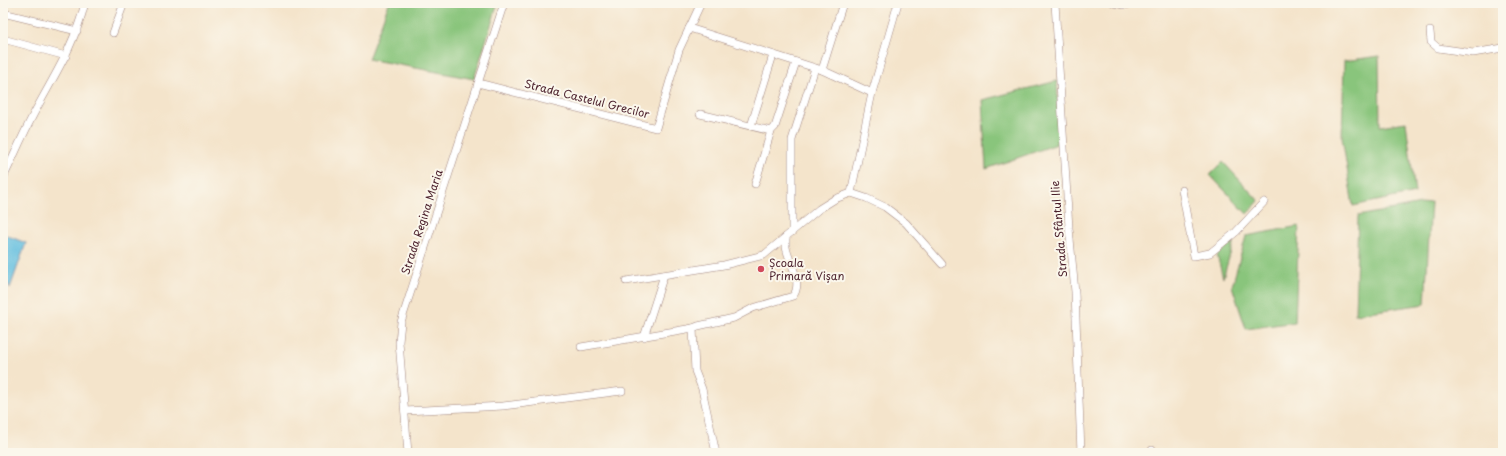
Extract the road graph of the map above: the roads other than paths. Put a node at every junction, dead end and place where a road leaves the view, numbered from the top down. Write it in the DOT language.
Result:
graph roads {
  1 [pos="85,3"];
  2 [pos="124,3"];
  3 [pos="504,3"];
  4 [pos="701,3"];
  5 [pos="843,3"];
  6 [pos="898,3"];
  7 [pos="1055,3"];
  8 [pos="1114,3"];
  9 [pos="1133,3"];
  10 [pos="3,13"];
  11 [pos="689,28"];
  12 [pos="77,31"];
  13 [pos="1430,31"];
  14 [pos="113,34"];
  15 [pos="3,39"];
  16 [pos="1503,48"];
  17 [pos="773,55"];
  18 [pos="66,56"];
  19 [pos="796,62"];
  20 [pos="819,69"];
  21 [pos="478,83"];
  22 [pos="872,93"];
  23 [pos="700,114"];
  24 [pos="751,126"];
  25 [pos="771,131"];
  26 [pos="3,178"];
  27 [pos="755,184"];
  28 [pos="1182,190"];
  29 [pos="851,193"];
  30 [pos="1264,202"];
  31 [pos="792,232"];
  32 [pos="786,237"];
  33 [pos="942,264"];
  34 [pos="664,275"];
  35 [pos="626,281"];
  36 [pos="693,328"];
  37 [pos="644,337"];
  38 [pos="580,347"];
  39 [pos="622,390"];
  40 [pos="405,411"];
  41 [pos="408,453"];
  42 [pos="716,453"];
  43 [pos="1081,453"];
  1 -- 12 [label="street"];
  2 -- 14 [label="street"];
  3 -- 21 [label="street, Strada Regina Maria"];
  4 -- 11 [label="street, Strada Castelul Grecilor"];
  5 -- 20 [label="street"];
  6 -- 22 [label="street"];
  7 -- 43 [label="street, Strada Sfântul Ilie"];
  8 -- 9 [label="street"];
  10 -- 12 [label="street"];
  11 -- 17 [label="street"];
  11 -- 21 [label="street, Strada Castelul Grecilor"];
  12 -- 18 [label="street"];
  13 -- 16 [label="street"];
  15 -- 18 [label="street"];
  17 -- 19 [label="street"];
  17 -- 24 [label="street"];
  18 -- 26 [label="street"];
  19 -- 20 [label="street"];
  19 -- 25 [label="street"];
  20 -- 22 [label="street"];
  20 -- 31 [label="street"];
  21 -- 40 [label="street, Strada Regina Maria"];
  22 -- 29 [label="street"];
  23 -- 24 [label="street"];
  24 -- 25 [label="street"];
  25 -- 27 [label="street"];
  28 -- 30 [label="street"];
  29 -- 31 [label="street"];
  29 -- 33 [label="street"];
  31 -- 32 [label="street"];
  32 -- 34 [label="street"];
  32 -- 36 [label="street"];
  34 -- 35 [label="street"];
  34 -- 37 [label="street"];
  36 -- 37 [label="street"];
  36 -- 42 [label="street"];
  37 -- 38 [label="street"];
  39 -- 40 [label="street"];
  40 -- 41 [label="street, Strada Regina Maria"];
}
